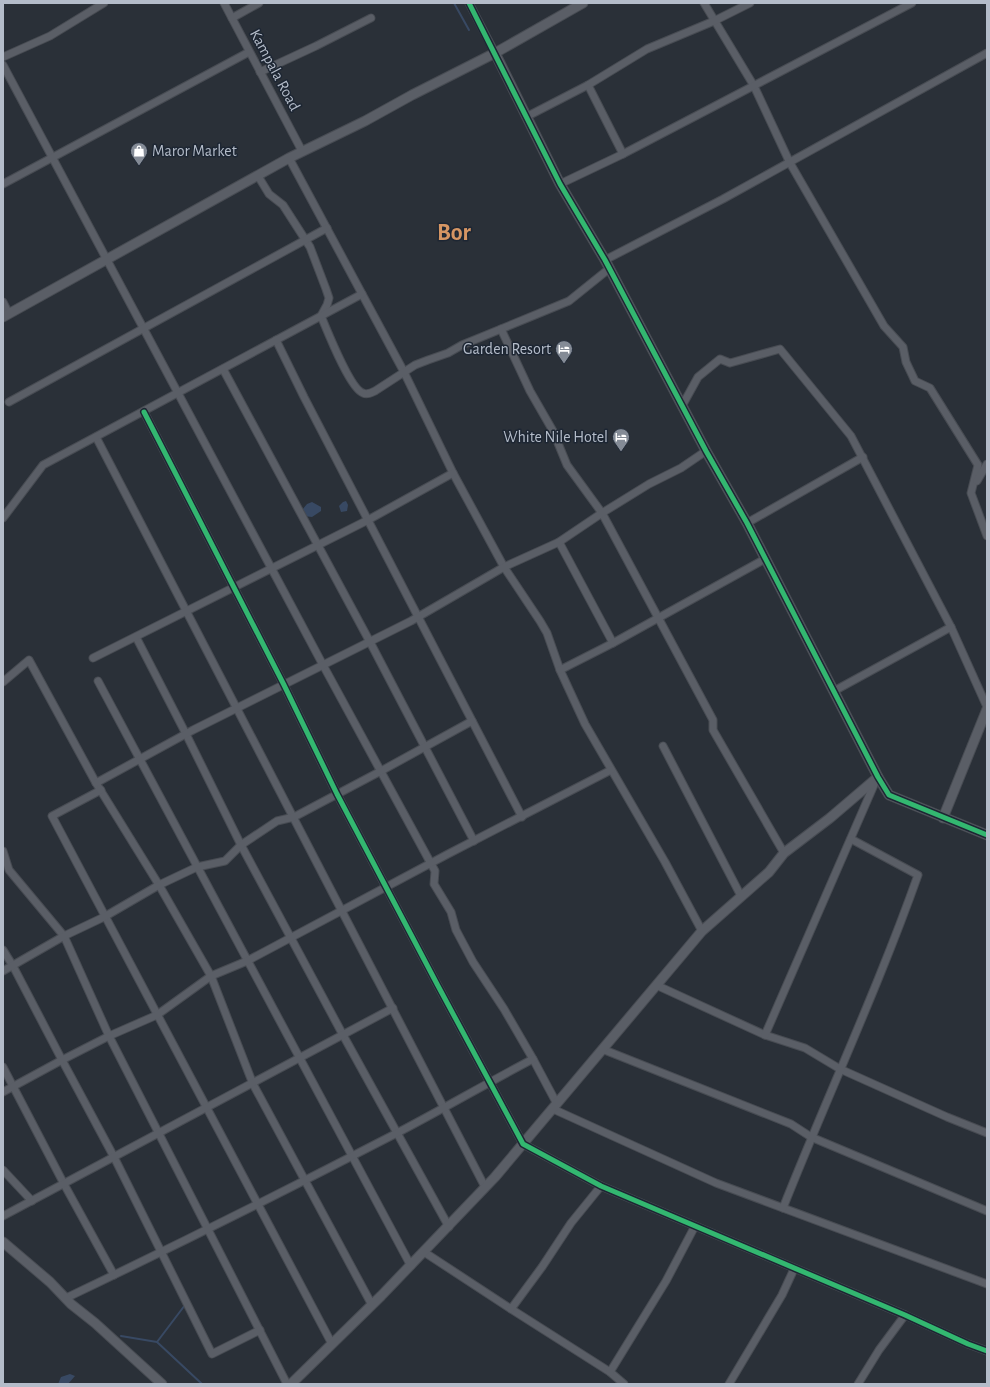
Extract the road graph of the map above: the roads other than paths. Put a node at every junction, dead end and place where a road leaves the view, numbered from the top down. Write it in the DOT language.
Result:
graph roads {
  1 [pos="104,3"];
  2 [pos="224,3"];
  3 [pos="259,3"];
  4 [pos="469,3"];
  5 [pos="584,3"];
  6 [pos="704,3"];
  7 [pos="750,3"];
  8 [pos="912,3"];
  9 [pos="232,18"];
  10 [pos="371,18"];
  11 [pos="714,21"];
  12 [pos="250,52"];
  13 [pos="494,53"];
  14 [pos="987,53"];
  15 [pos="3,57"];
  16 [pos="3,65"];
  17 [pos="260,72"];
  18 [pos="588,85"];
  19 [pos="754,86"];
  20 [pos="526,117"];
  21 [pos="302,151"];
  22 [pos="623,154"];
  23 [pos="53,157"];
  24 [pos="289,158"];
  25 [pos="790,163"];
  26 [pos="258,176"];
  27 [pos="3,184"];
  28 [pos="560,184"];
  29 [pos="327,228"];
  30 [pos="306,240"];
  31 [pos="107,259"];
  32 [pos="605,260"];
  33 [pos="610,268"];
  34 [pos="362,294"];
  35 [pos="3,302"];
  36 [pos="6,316"];
  37 [pos="321,316"];
  38 [pos="144,328"];
  39 [pos="501,329"];
  40 [pos="276,340"];
  41 [pos="223,369"];
  42 [pos="404,372"];
  43 [pos="179,393"];
  44 [pos="9,402"];
  45 [pos="682,406"];
  46 [pos="144,412"];
  47 [pos="96,437"];
  48 [pos="706,451"];
  49 [pos="863,457"];
  50 [pos="987,464"];
  51 [pos="453,473"];
  52 [pos="971,493"];
  53 [pos="602,513"];
  54 [pos="3,518"];
  55 [pos="368,520"];
  56 [pos="747,523"];
  57 [pos="987,536"];
  58 [pos="559,542"];
  59 [pos="318,545"];
  60 [pos="765,559"];
  61 [pos="504,567"];
  62 [pos="272,569"];
  63 [pos="234,588"];
  64 [pos="187,611"];
  65 [pos="419,617"];
  66 [pos="659,618"];
  67 [pos="951,627"];
  68 [pos="136,637"];
  69 [pos="370,642"];
  70 [pos="613,643"];
  71 [pos="93,658"];
  72 [pos="323,665"];
  73 [pos="560,670"];
  74 [pos="98,681"];
  75 [pos="3,682"];
  76 [pos="284,685"];
  77 [pos="834,691"];
  78 [pos="237,708"];
  79 [pos="987,708"];
  80 [pos="472,721"];
  81 [pos="186,734"];
  82 [pos="663,746"];
  83 [pos="425,747"];
  84 [pos="140,758"];
  85 [pos="611,770"];
  86 [pos="381,771"];
  87 [pos="878,776"];
  88 [pos="96,782"];
  89 [pos="101,790"];
  90 [pos="337,794"];
  91 [pos="294,817"];
  92 [pos="522,817"];
  93 [pos="942,818"];
  94 [pos="987,835"];
  95 [pos="851,839"];
  96 [pos="474,841"];
  97 [pos="241,845"];
  98 [pos="3,851"];
  99 [pos="784,853"];
  100 [pos="431,863"];
  101 [pos="197,867"];
  102 [pos="159,885"];
  103 [pos="386,887"];
  104 [pos="741,896"];
  105 [pos="342,910"];
  106 [pos="104,917"];
  107 [pos="702,931"];
  108 [pos="64,936"];
  109 [pos="291,938"];
  110 [pos="3,950"];
  111 [pos="247,961"];
  112 [pos="13,966"];
  113 [pos="3,971"];
  114 [pos="211,976"];
  115 [pos="656,985"];
  116 [pos="392,1008"];
  117 [pos="157,1015"];
  118 [pos="343,1035"];
  119 [pos="765,1035"];
  120 [pos="109,1036"];
  121 [pos="602,1049"];
  122 [pos="300,1058"];
  123 [pos="533,1059"];
  124 [pos="62,1060"];
  125 [pos="3,1067"];
  126 [pos="840,1069"];
  127 [pos="489,1082"];
  128 [pos="253,1084"];
  129 [pos="14,1086"];
  130 [pos="3,1092"];
  131 [pos="555,1106"];
  132 [pos="206,1108"];
  133 [pos="444,1108"];
  134 [pos="159,1133"];
  135 [pos="397,1133"];
  136 [pos="987,1133"];
  137 [pos="811,1137"];
  138 [pos="523,1144"];
  139 [pos="352,1156"];
  140 [pos="114,1157"];
  141 [pos="3,1170"];
  142 [pos="305,1180"];
  143 [pos="64,1184"];
  144 [pos="601,1186"];
  145 [pos="485,1187"];
  146 [pos="32,1201"];
  147 [pos="258,1204"];
  148 [pos="783,1208"];
  149 [pos="987,1211"];
  150 [pos="3,1216"];
  151 [pos="695,1226"];
  152 [pos="449,1227"];
  153 [pos="208,1229"];
  154 [pos="3,1242"];
  155 [pos="424,1252"];
  156 [pos="162,1253"];
  157 [pos="411,1266"];
  158 [pos="794,1269"];
  159 [pos="114,1275"];
  160 [pos="987,1284"];
  161 [pos="66,1298"];
  162 [pos="372,1305"];
  163 [pos="511,1310"];
  164 [pos="905,1315"];
  165 [pos="260,1330"];
  166 [pos="332,1344"];
  167 [pos="987,1351"];
  168 [pos="610,1372"];
  169 [pos="162,1384"];
  170 [pos="287,1384"];
  171 [pos="291,1384"];
  172 [pos="624,1384"];
  173 [pos="729,1384"];
  174 [pos="858,1384"];
  1 -- 15 [label="street"];
  2 -- 9 [label="street, Kampala Road"];
  3 -- 9 [label="street"];
  4 -- 13 [label="street"];
  5 -- 13 [label="street"];
  6 -- 11 [label="street"];
  7 -- 11 [label="street"];
  8 -- 19 [label="street"];
  9 -- 12 [label="street, Kampala Road"];
  10 -- 17 [label="street"];
  11 -- 18 [label="street"];
  11 -- 19 [label="street"];
  12 -- 17 [label="street, Kampala Road"];
  12 -- 23 [label="street"];
  13 -- 20 [label="street"];
  13 -- 21 [label="street"];
  14 -- 25 [label="street"];
  16 -- 23 [label="street"];
  17 -- 21 [label="street, Kampala Road"];
  18 -- 20 [label="street"];
  18 -- 22 [label="street"];
  19 -- 22 [label="street"];
  19 -- 25 [label="street"];
  20 -- 28 [label="street"];
  21 -- 24 [label="street"];
  22 -- 28 [label="street"];
  23 -- 27 [label="street"];
  23 -- 31 [label="street"];
  24 -- 26 [label="street"];
  24 -- 29 [label="street"];
  25 -- 32 [label="street"];
  25 -- 52 [label="street"];
  26 -- 30 [label="street"];
  26 -- 31 [label="street"];
  28 -- 32 [label="street"];
  29 -- 30 [label="street"];
  29 -- 34 [label="street"];
  30 -- 37 [label="street"];
  30 -- 38 [label="street"];
  31 -- 36 [label="street"];
  31 -- 38 [label="street"];
  32 -- 33 [label="street"];
  33 -- 39 [label="street"];
  33 -- 45 [label="street"];
  34 -- 37 [label="street"];
  34 -- 42 [label="street"];
  35 -- 36 [label="street"];
  37 -- 40 [label="street"];
  37 -- 42 [label="street"];
  38 -- 43 [label="street"];
  38 -- 44 [label="street"];
  39 -- 42 [label="street"];
  39 -- 53 [label="street"];
  40 -- 41 [label="street"];
  40 -- 55 [label="street"];
  41 -- 43 [label="street"];
  41 -- 59 [label="street"];
  42 -- 51 [label="street"];
  43 -- 46 [label="street"];
  43 -- 62 [label="street"];
  45 -- 48 [label="street"];
  45 -- 49 [label="street"];
  46 -- 47 [label="street"];
  46 -- 63 [label="street"];
  47 -- 54 [label="street"];
  47 -- 64 [label="street"];
  48 -- 53 [label="street"];
  48 -- 56 [label="street"];
  49 -- 56 [label="street"];
  49 -- 67 [label="street"];
  50 -- 52 [label="street"];
  51 -- 55 [label="street"];
  51 -- 61 [label="street"];
  52 -- 57 [label="street"];
  53 -- 58 [label="street"];
  53 -- 66 [label="street"];
  55 -- 59 [label="street"];
  55 -- 65 [label="street"];
  56 -- 60 [label="street"];
  58 -- 61 [label="street"];
  58 -- 70 [label="street"];
  59 -- 62 [label="street"];
  59 -- 69 [label="street"];
  60 -- 66 [label="street"];
  60 -- 77 [label="street"];
  61 -- 65 [label="street"];
  61 -- 73 [label="street"];
  62 -- 63 [label="street"];
  62 -- 72 [label="street"];
  63 -- 64 [label="street"];
  63 -- 76 [label="street"];
  64 -- 68 [label="street"];
  64 -- 78 [label="street"];
  65 -- 69 [label="street"];
  65 -- 80 [label="street"];
  66 -- 70 [label="street"];
  66 -- 99 [label="street"];
  67 -- 77 [label="street"];
  67 -- 79 [label="street"];
  68 -- 71 [label="street"];
  68 -- 81 [label="street"];
  69 -- 72 [label="street"];
  69 -- 83 [label="street"];
  70 -- 73 [label="street"];
  72 -- 76 [label="street"];
  72 -- 86 [label="street"];
  73 -- 85 [label="street"];
  74 -- 84 [label="street"];
  75 -- 88 [label="street"];
  76 -- 78 [label="street"];
  76 -- 90 [label="street"];
  77 -- 87 [label="street"];
  78 -- 81 [label="street"];
  78 -- 91 [label="street"];
  79 -- 93 [label="street"];
  80 -- 83 [label="street"];
  80 -- 92 [label="street"];
  81 -- 84 [label="street"];
  81 -- 97 [label="street"];
  82 -- 104 [label="street"];
  83 -- 86 [label="street"];
  83 -- 96 [label="street"];
  84 -- 88 [label="street"];
  84 -- 101 [label="street"];
  85 -- 92 [label="street"];
  85 -- 107 [label="street"];
  86 -- 90 [label="street"];
  86 -- 100 [label="street"];
  87 -- 93 [label="street"];
  87 -- 95 [label="street"];
  87 -- 99 [label="street"];
  88 -- 89 [label="street"];
  89 -- 102 [label="street"];
  89 -- 106 [label="street"];
  90 -- 91 [label="street"];
  90 -- 103 [label="street"];
  91 -- 97 [label="street"];
  91 -- 105 [label="street"];
  92 -- 96 [label="street"];
  93 -- 94 [label="street"];
  95 -- 119 [label="street"];
  95 -- 126 [label="street"];
  96 -- 100 [label="street"];
  97 -- 101 [label="street"];
  97 -- 109 [label="street"];
  98 -- 108 [label="street"];
  99 -- 104 [label="street"];
  100 -- 103 [label="street"];
  100 -- 123 [label="street"];
  101 -- 102 [label="street"];
  101 -- 111 [label="street"];
  102 -- 106 [label="street"];
  102 -- 114 [label="street"];
  103 -- 105 [label="street"];
  103 -- 127 [label="street"];
  104 -- 107 [label="street"];
  105 -- 109 [label="street"];
  105 -- 116 [label="street"];
  106 -- 108 [label="street"];
  106 -- 117 [label="street"];
  107 -- 115 [label="street"];
  108 -- 112 [label="street"];
  108 -- 120 [label="street"];
  109 -- 111 [label="street"];
  109 -- 118 [label="street"];
  110 -- 112 [label="street"];
  111 -- 114 [label="street"];
  111 -- 122 [label="street"];
  112 -- 113 [label="street"];
  112 -- 124 [label="street"];
  114 -- 117 [label="street"];
  114 -- 128 [label="street"];
  115 -- 119 [label="street"];
  115 -- 121 [label="street"];
  116 -- 118 [label="street"];
  116 -- 133 [label="street"];
  117 -- 120 [label="street"];
  117 -- 132 [label="street"];
  118 -- 122 [label="street"];
  118 -- 135 [label="street"];
  119 -- 126 [label="street"];
  120 -- 124 [label="street"];
  120 -- 134 [label="street"];
  121 -- 131 [label="street"];
  121 -- 137 [label="street"];
  122 -- 128 [label="street"];
  122 -- 139 [label="street"];
  123 -- 127 [label="street"];
  123 -- 131 [label="street"];
  124 -- 129 [label="street"];
  124 -- 140 [label="street"];
  125 -- 129 [label="street"];
  126 -- 136 [label="street"];
  126 -- 137 [label="street"];
  127 -- 133 [label="street"];
  127 -- 138 [label="street"];
  128 -- 132 [label="street"];
  128 -- 142 [label="street"];
  129 -- 130 [label="street"];
  129 -- 143 [label="street"];
  131 -- 138 [label="street"];
  131 -- 148 [label="street"];
  132 -- 134 [label="street"];
  132 -- 147 [label="street"];
  133 -- 135 [label="street"];
  133 -- 145 [label="street"];
  134 -- 140 [label="street"];
  134 -- 153 [label="street"];
  135 -- 139 [label="street"];
  135 -- 152 [label="street"];
  137 -- 148 [label="street"];
  137 -- 149 [label="street"];
  138 -- 144 [label="street"];
  138 -- 145 [label="street"];
  139 -- 142 [label="street"];
  139 -- 157 [label="street"];
  140 -- 143 [label="street"];
  140 -- 156 [label="street"];
  141 -- 146 [label="street"];
  142 -- 147 [label="street"];
  142 -- 162 [label="street"];
  143 -- 146 [label="street"];
  143 -- 159 [label="street"];
  144 -- 151 [label="street"];
  144 -- 163 [label="street"];
  145 -- 152 [label="street"];
  146 -- 150 [label="street"];
  147 -- 153 [label="street"];
  147 -- 166 [label="street"];
  148 -- 160 [label="street"];
  151 -- 158 [label="street"];
  151 -- 168 [label="street"];
  152 -- 155 [label="street"];
  153 -- 156 [label="street"];
  153 -- 165 [label="street"];
  154 -- 161 [label="street"];
  155 -- 157 [label="street"];
  155 -- 163 [label="street"];
  156 -- 159 [label="street"];
  156 -- 165 [label="street"];
  157 -- 162 [label="street"];
  158 -- 164 [label="street"];
  158 -- 173 [label="street"];
  159 -- 161 [label="street"];
  161 -- 169 [label="street"];
  162 -- 166 [label="street"];
  163 -- 168 [label="street"];
  164 -- 167 [label="street"];
  164 -- 174 [label="street"];
  165 -- 170 [label="street"];
  166 -- 171 [label="street"];
  168 -- 172 [label="street"];
}
